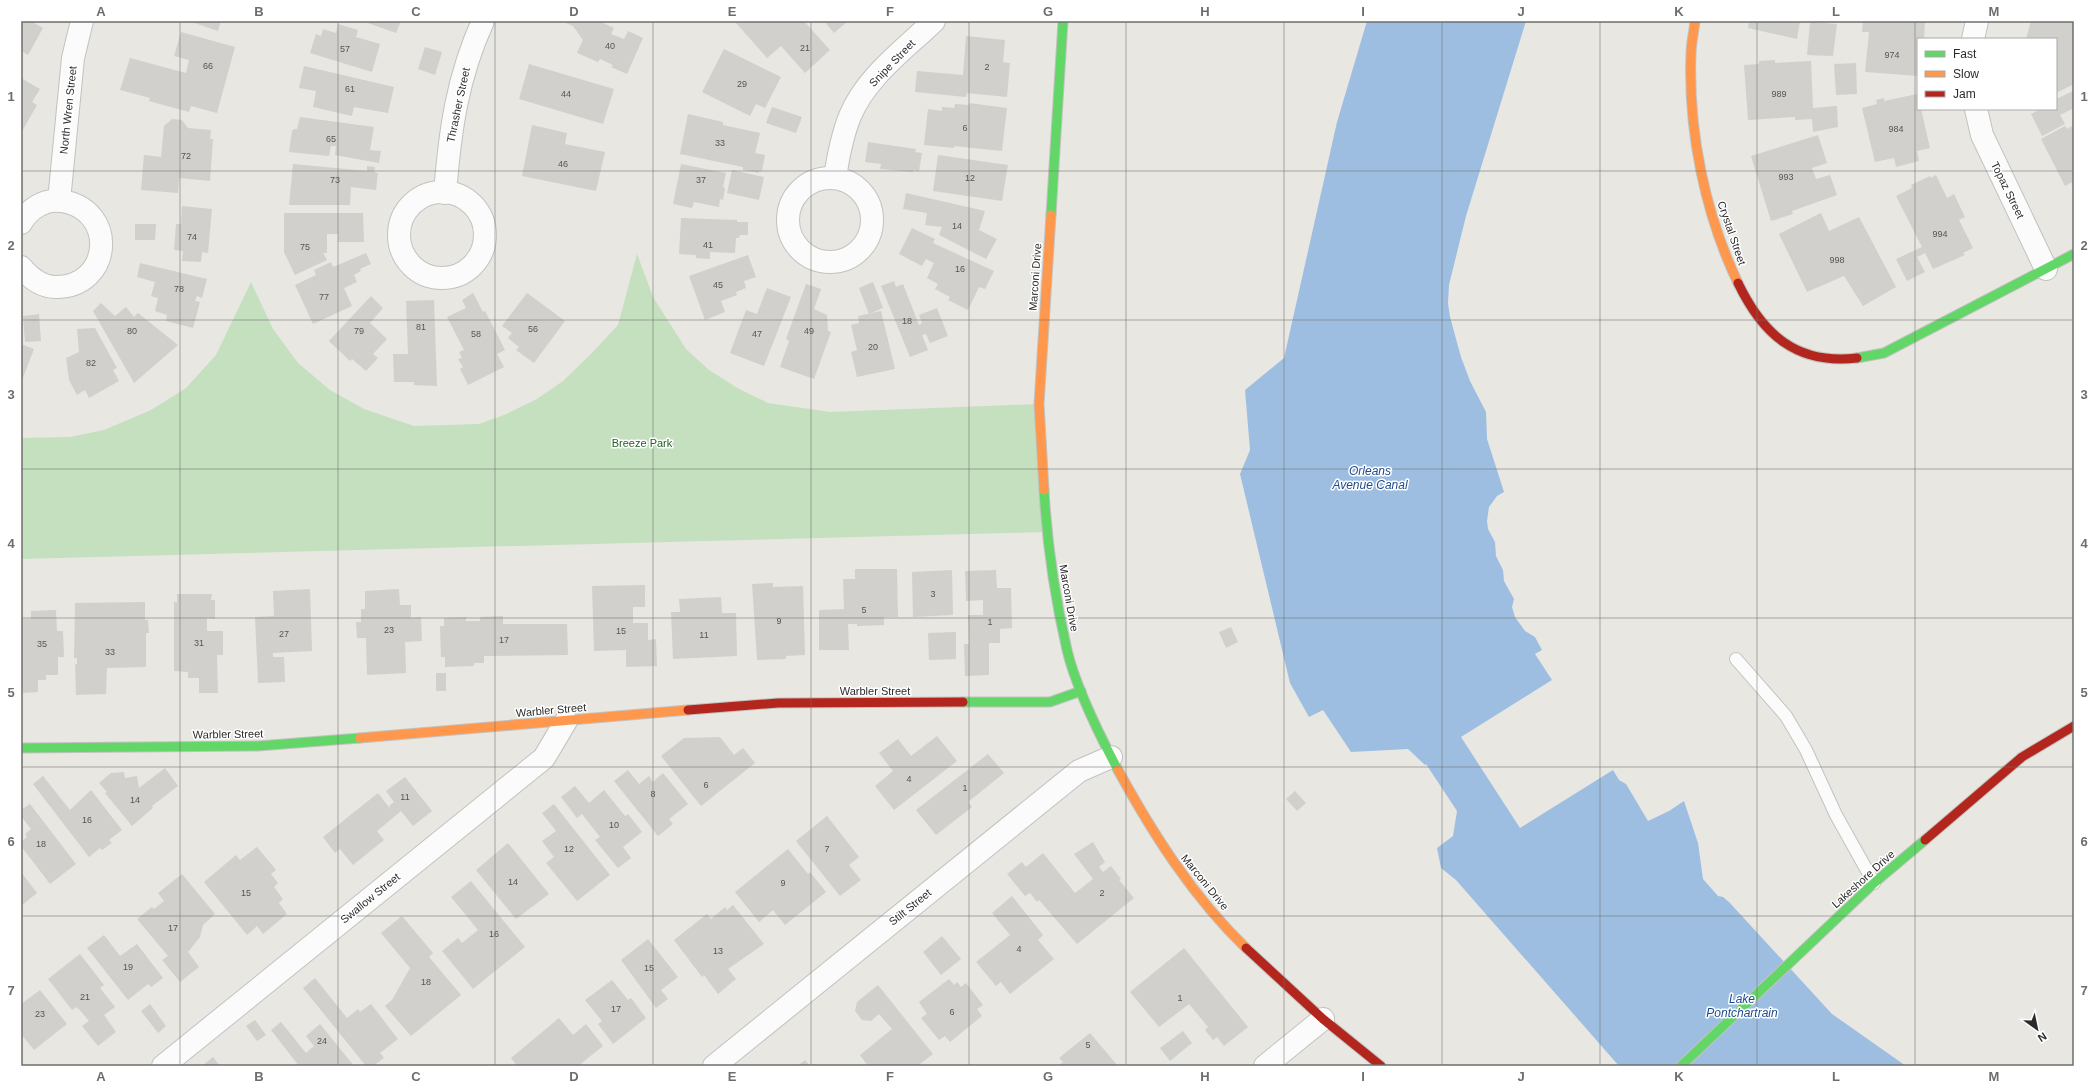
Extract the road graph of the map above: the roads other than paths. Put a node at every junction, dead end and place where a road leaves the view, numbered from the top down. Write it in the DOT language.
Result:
graph roads {
  1 [pos="82,21"];
  2 [pos="483,21"];
  3 [pos="934,21"];
  4 [pos="1063,21"];
  5 [pos="1695,21"];
  6 [pos="1977,21"];
  7 [pos="1973,38"];
  8 [pos="1976,110"];
  9 [pos="835,178"];
  10 [pos="445,193"];
  11 [pos="59,201"];
  12 [pos="21,223"];
  13 [pos="2074,254"];
  14 [pos="21,267"];
  15 [pos="2046,269"];
  16 [pos="1736,659"];
  17 [pos="1081,691"];
  18 [pos="566,721"];
  19 [pos="2074,726"];
  20 [pos="21,748"];
  21 [pos="1111,757"];
  22 [pos="1874,884"];
  23 [pos="1323,1019"];
  24 [pos="163,1066"];
  25 [pos="714,1066"];
  26 [pos="1265,1066"];
  27 [pos="1381,1066"];
  28 [pos="1681,1066"];
  1 -- 11 [label="street, North Wren Street"];
  2 -- 10 [label="street, Thrasher Street"];
  3 -- 9 [label="street, Snipe Street"];
  4 -- 17 [label="street, Marconi Drive"];
  5 -- 15 [label="street, Crystal Street"];
  6 -- 7 [label="street"];
  8 -- 15 [label="street, Topaz Street"];
  11 -- 12 [label="street"];
  11 -- 14 [label="street"];
  13 -- 15 [label="street, Crystal Street"];
  16 -- 22 [label="lane"];
  17 -- 18 [label="street, Warbler Street"];
  17 -- 21 [label="street, Marconi Drive"];
  18 -- 20 [label="street, Warbler Street"];
  18 -- 24 [label="street, Swallow Street"];
  19 -- 22 [label="street, Lakeshore Drive"];
  21 -- 23 [label="street, Marconi Drive"];
  21 -- 25 [label="street, Stilt Street"];
  22 -- 28 [label="street, Lakeshore Drive"];
  23 -- 26 [label="street"];
  23 -- 27 [label="street, Marconi Drive"];
}
